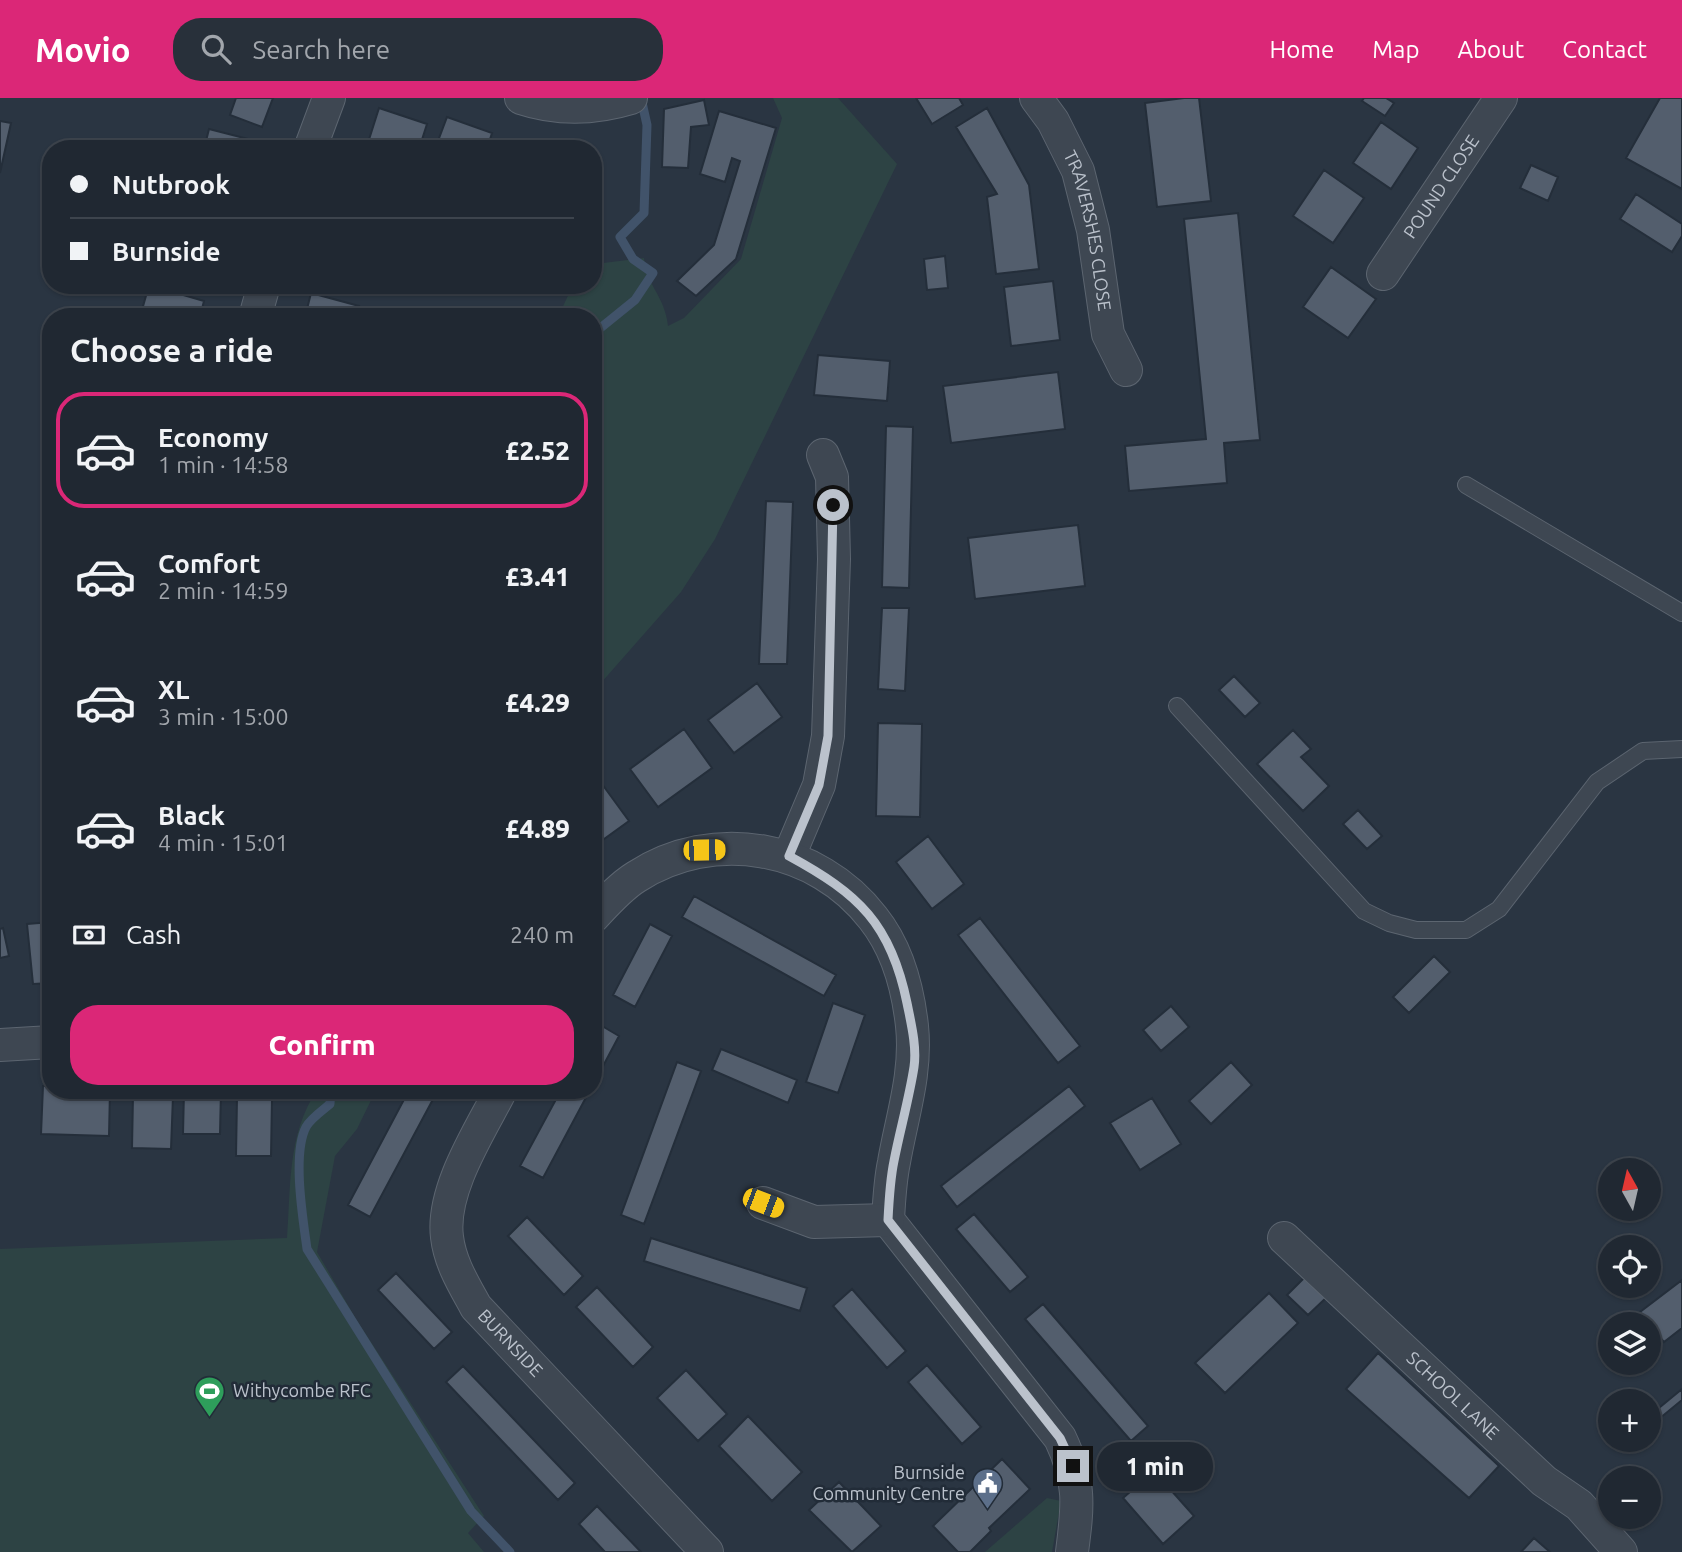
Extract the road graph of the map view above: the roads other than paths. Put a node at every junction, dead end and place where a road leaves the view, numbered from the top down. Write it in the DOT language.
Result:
graph roads {
  1 [pos="329,98"];
  2 [pos="521,98"];
  3 [pos="1036,98"];
  4 [pos="1501,98"];
  5 [pos="628,99"];
  6 [pos="313,140"];
  7 [pos="1382,274"];
  8 [pos="1126,370"];
  9 [pos="823,455"];
  10 [pos="1466,485"];
  11 [pos="1682,613"];
  12 [pos="1177,706"];
  13 [pos="1682,749"];
  14 [pos="789,856"];
  15 [pos="602,908"];
  16 [pos="42,1043"];
  17 [pos="0,1045"];
  18 [pos="497,1099"];
  19 [pos="763,1203"];
  20 [pos="888,1220"];
  21 [pos="1284,1238"];
  22 [pos="707,1552"];
  23 [pos="1072,1552"];
  24 [pos="1621,1552"];
  1 -- 6 [label="street"];
  2 -- 5 [label="street"];
  3 -- 8 [label="street, TRAVERSHES CLOSE"];
  4 -- 7 [label="street, POUND CLOSE"];
  9 -- 14 [label="street"];
  10 -- 11 [label="lane"];
  12 -- 13 [label="lane"];
  14 -- 15 [label="street"];
  14 -- 20 [label="street"];
  16 -- 17 [label="street"];
  18 -- 22 [label="street, BURNSIDE"];
  19 -- 20 [label="street"];
  20 -- 23 [label="street"];
  21 -- 24 [label="street, SCHOOL LANE"];
}
